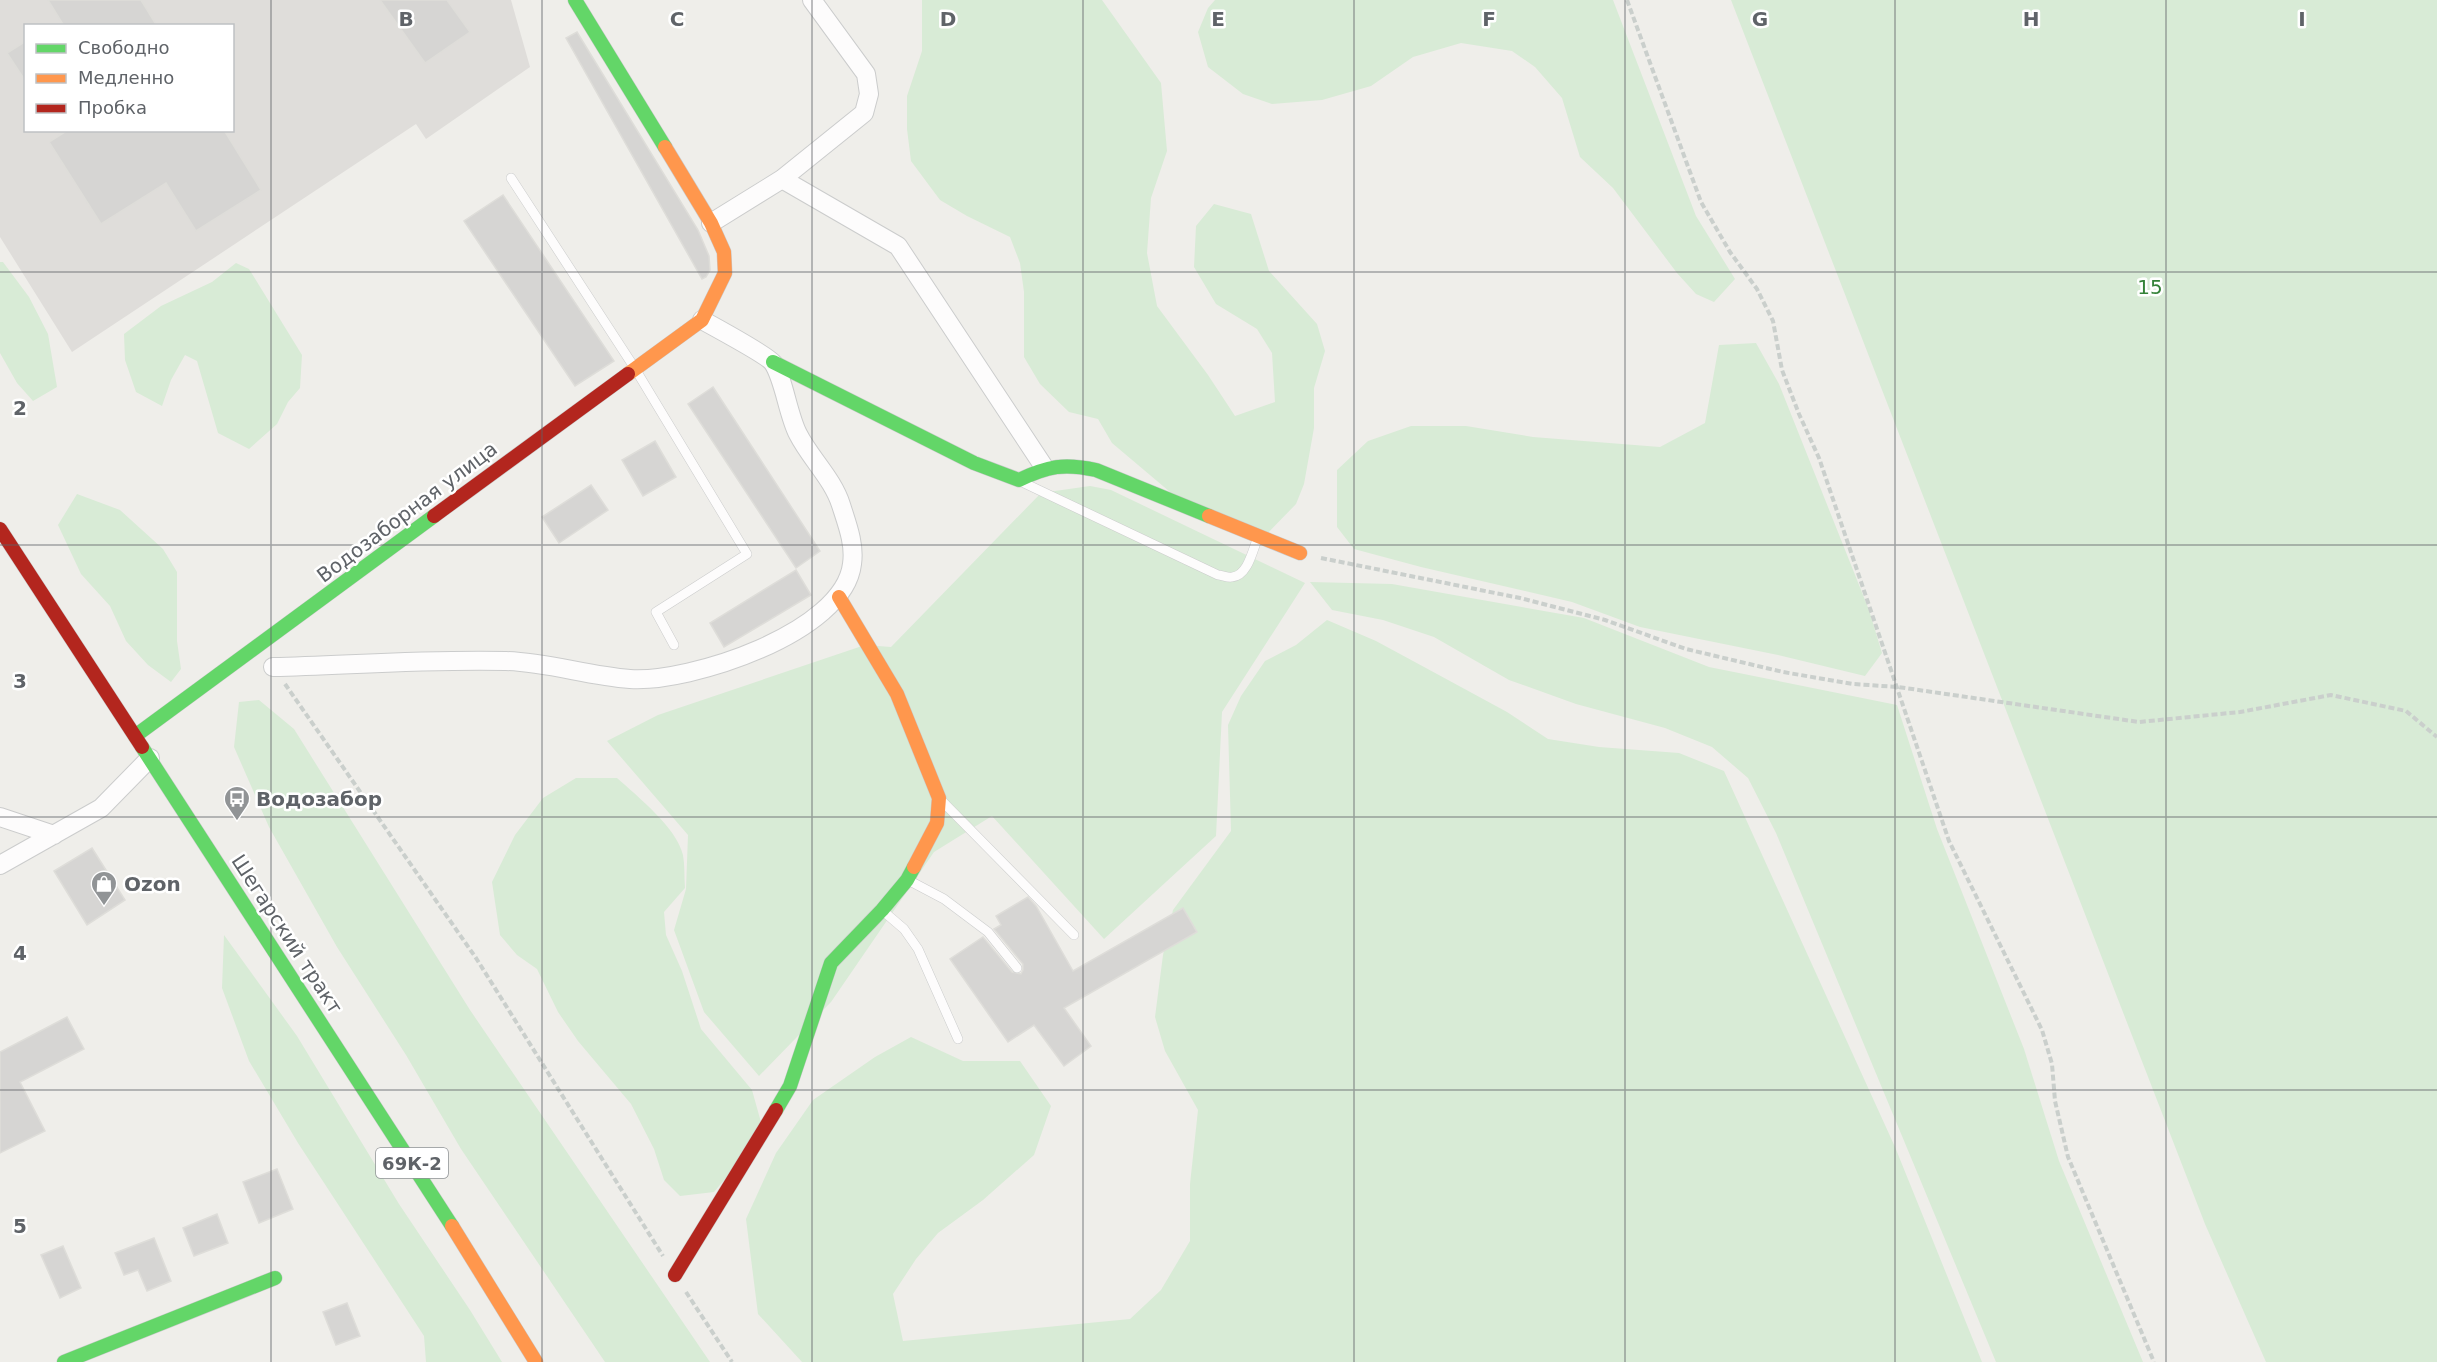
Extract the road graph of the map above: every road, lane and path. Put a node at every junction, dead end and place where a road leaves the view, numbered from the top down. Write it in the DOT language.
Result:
graph roads {
  1 [pos="575,0"];
  2 [pos="812,0"];
  3 [pos="1627,0"];
  4 [pos="511,178"];
  5 [pos="782,178"];
  6 [pos="711,223"];
  7 [pos="702,320"];
  8 [pos="773,362"];
  9 [pos="634,368"];
  10 [pos="1044,467"];
  11 [pos="1019,480"];
  12 [pos="0,529"];
  13 [pos="1258,537"];
  14 [pos="1300,553"];
  15 [pos="838,597"];
  16 [pos="674,645"];
  17 [pos="273,667"];
  18 [pos="1898,687"];
  19 [pos="135,736"];
  20 [pos="2437,737"];
  21 [pos="150,758"];
  22 [pos="939,798"];
  23 [pos="0,818"];
  24 [pos="54,835"];
  25 [pos="0,866"];
  26 [pos="907,880"];
  27 [pos="882,910"];
  28 [pos="1074,934"];
  29 [pos="1017,968"];
  30 [pos="958,1039"];
  31 [pos="675,1275"];
  32 [pos="275,1278"];
  33 [pos="64,1362"];
  34 [pos="536,1362"];
  35 [pos="732,1362"];
  36 [pos="2154,1362"];
  1 -- 6 [label="street"];
  2 -- 5 [label="street"];
  3 -- 18 [label="path"];
  4 -- 9 [label="lane"];
  5 -- 6 [label="street"];
  5 -- 10 [label="street"];
  6 -- 7 [label="street"];
  7 -- 8 [label="street"];
  7 -- 9 [label="street, Водозаборная улица"];
  8 -- 11 [label="street"];
  8 -- 15 [label="street"];
  9 -- 16 [label="lane"];
  9 -- 19 [label="street, Водозаборная улица"];
  10 -- 11 [label="street"];
  10 -- 13 [label="street"];
  11 -- 13 [label="lane"];
  12 -- 19 [label="street, Шегарский тракт / 69К-2"];
  13 -- 14 [label="street"];
  14 -- 18 [label="path"];
  15 -- 17 [label="street"];
  15 -- 22 [label="street"];
  17 -- 31 [label="path"];
  18 -- 20 [label="path"];
  18 -- 36 [label="path"];
  19 -- 21 [label="street, Шегарский тракт / 69К-2"];
  21 -- 24 [label="street"];
  21 -- 34 [label="street, Шегарский тракт / 69К-2"];
  22 -- 26 [label="street"];
  22 -- 28 [label="lane"];
  23 -- 24 [label="street"];
  24 -- 25 [label="street"];
  26 -- 27 [label="street"];
  26 -- 29 [label="lane"];
  27 -- 30 [label="lane"];
  27 -- 31 [label="street"];
  31 -- 35 [label="path"];
  32 -- 33 [label="street"];
}
